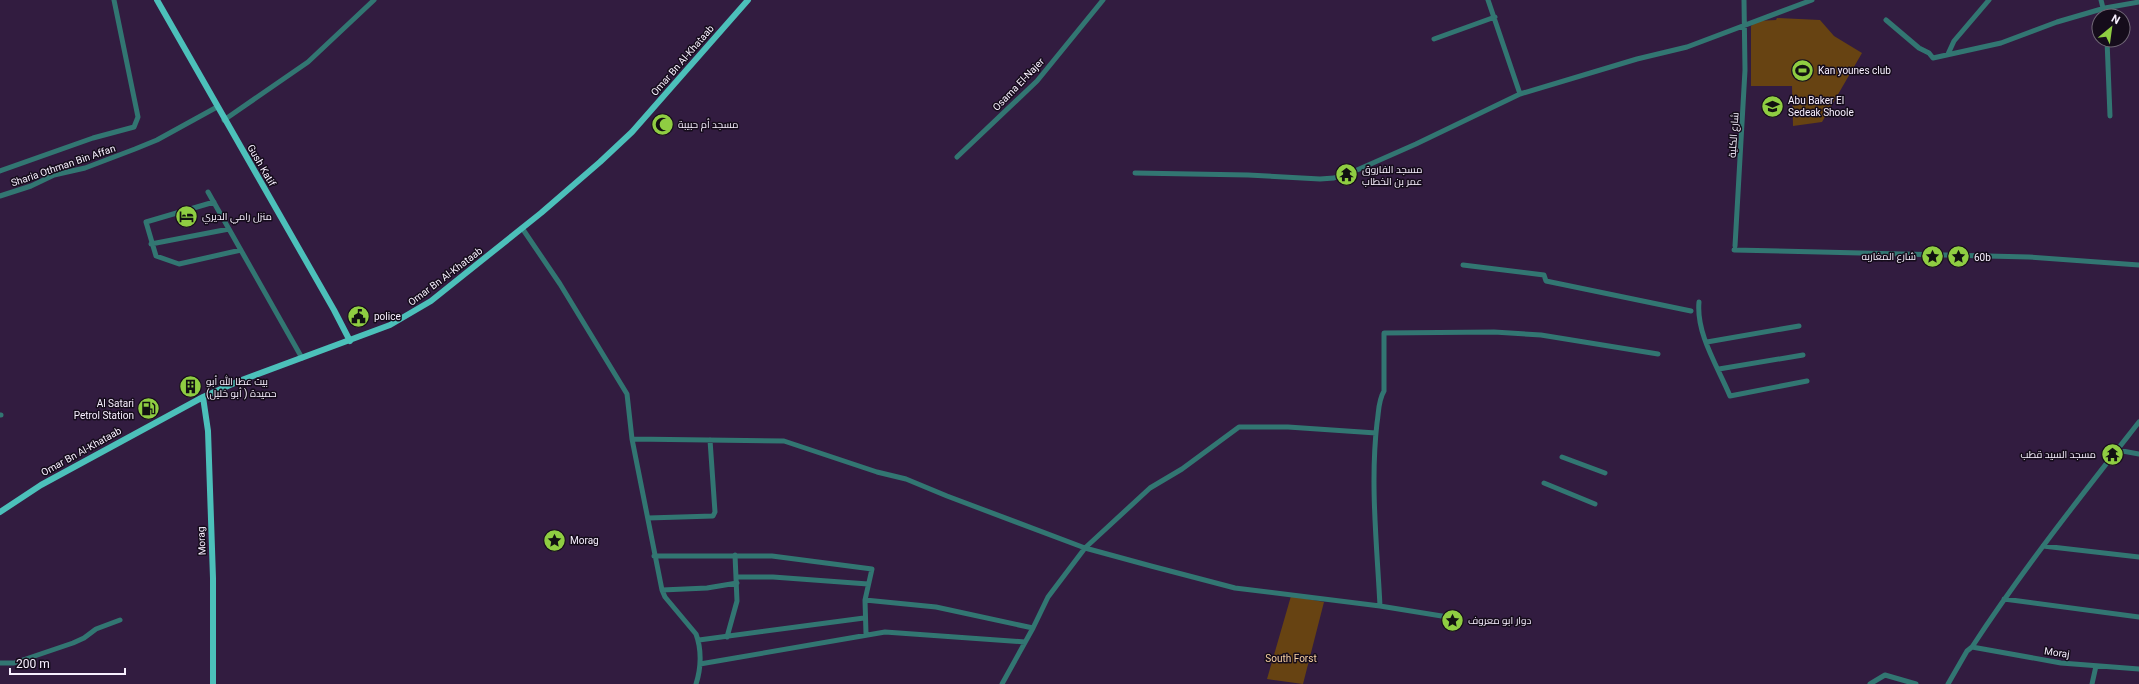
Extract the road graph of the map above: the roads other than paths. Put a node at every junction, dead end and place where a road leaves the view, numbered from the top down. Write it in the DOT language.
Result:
graph roads {
  1 [pos="114,0"];
  2 [pos="157,0"];
  3 [pos="374,0"];
  4 [pos="748,0"];
  5 [pos="1103,0"];
  6 [pos="1488,0"];
  7 [pos="1744,0"];
  8 [pos="1812,0"];
  9 [pos="1989,0"];
  10 [pos="2101,0"];
  11 [pos="2139,2"];
  12 [pos="2105,8"];
  13 [pos="2091,12"];
  14 [pos="1495,16"];
  15 [pos="1886,20"];
  16 [pos="1745,26"];
  17 [pos="1434,39"];
  18 [pos="2107,48"];
  19 [pos="1948,54"];
  20 [pos="1520,94"];
  21 [pos="217,107"];
  22 [pos="2110,116"];
  23 [pos="224,120"];
  24 [pos="958,157"];
  25 [pos="0,171"];
  26 [pos="1135,173"];
  27 [pos="208,192"];
  28 [pos="0,196"];
  29 [pos="214,202"];
  30 [pos="522,228"];
  31 [pos="229,229"];
  32 [pos="151,244"];
  33 [pos="241,250"];
  34 [pos="1463,265"];
  35 [pos="2139,265"];
  36 [pos="1699,302"];
  37 [pos="1691,311"];
  38 [pos="1799,326"];
  39 [pos="350,341"];
  40 [pos="1707,342"];
  41 [pos="1658,354"];
  42 [pos="1803,355"];
  43 [pos="302,358"];
  44 [pos="1719,369"];
  45 [pos="1807,381"];
  46 [pos="203,397"];
  47 [pos="2139,422"];
  48 [pos="1376,432"];
  49 [pos="632,439"];
  50 [pos="710,440"];
  51 [pos="2117,450"];
  52 [pos="2139,454"];
  53 [pos="1562,457"];
  54 [pos="1605,473"];
  55 [pos="1544,483"];
  56 [pos="1595,504"];
  57 [pos="0,512"];
  58 [pos="648,518"];
  59 [pos="2043,546"];
  60 [pos="1085,548"];
  61 [pos="735,555"];
  62 [pos="654,556"];
  63 [pos="2139,557"];
  64 [pos="737,577"];
  65 [pos="737,583"];
  66 [pos="868,584"];
  67 [pos="662,590"];
  68 [pos="2004,599"];
  69 [pos="865,600"];
  70 [pos="1380,606"];
  71 [pos="864,618"];
  72 [pos="1454,618"];
  73 [pos="2139,618"];
  74 [pos="120,620"];
  75 [pos="1033,628"];
  76 [pos="866,634"];
  77 [pos="727,637"];
  78 [pos="699,640"];
  79 [pos="1025,642"];
  80 [pos="1972,647"];
  81 [pos="0,663"];
  82 [pos="700,664"];
  83 [pos="2096,666"];
  84 [pos="2139,669"];
  85 [pos="213,684"];
  86 [pos="696,684"];
  87 [pos="1002,684"];
  88 [pos="1870,684"];
  89 [pos="1916,684"];
  90 [pos="1948,684"];
  91 [pos="2092,684"];
  1 -- 25 [label="street"];
  2 -- 21 [label="main road, Gush Katif"];
  3 -- 23 [label="street"];
  4 -- 30 [label="main road, Omar Bn Al-Khataab"];
  5 -- 24 [label="street, Osama El-Najer"];
  6 -- 14 [label="street"];
  7 -- 16 [label="street, شارع الكلية"];
  8 -- 16 [label="street"];
  9 -- 19 [label="street"];
  10 -- 12 [label="street"];
  11 -- 12 [label="street"];
  13 -- 19 [label="street"];
  14 -- 17 [label="street"];
  14 -- 20 [label="street"];
  15 -- 19 [label="street"];
  16 -- 20 [label="street"];
  16 -- 35 [label="street, شارع الكلية"];
  18 -- 22 [label="street"];
  20 -- 26 [label="street"];
  21 -- 23 [label="main road, Gush Katif"];
  21 -- 28 [label="street, Sharia Othman Bin Affan"];
  23 -- 39 [label="main road, Gush Katif"];
  27 -- 29 [label="street"];
  29 -- 31 [label="street"];
  29 -- 32 [label="street"];
  30 -- 39 [label="main road, Omar Bn Al-Khataab"];
  30 -- 49 [label="street"];
  31 -- 32 [label="street"];
  31 -- 33 [label="street"];
  32 -- 33 [label="street"];
  33 -- 43 [label="street"];
  34 -- 37 [label="street"];
  36 -- 40 [label="street"];
  38 -- 40 [label="street"];
  39 -- 43 [label="main road, Omar Bn Al-Khataab"];
  40 -- 44 [label="street"];
  41 -- 48 [label="street"];
  42 -- 44 [label="street"];
  43 -- 46 [label="main road, Omar Bn Al-Khataab"];
  44 -- 45 [label="street"];
  46 -- 57 [label="main road, Omar Bn Al-Khataab"];
  46 -- 85 [label="main road, Morag"];
  47 -- 51 [label="street"];
  48 -- 60 [label="street"];
  48 -- 70 [label="street"];
  49 -- 50 [label="street"];
  49 -- 58 [label="street"];
  50 -- 58 [label="street"];
  50 -- 60 [label="street"];
  51 -- 52 [label="street"];
  51 -- 59 [label="street"];
  53 -- 54 [label="street"];
  55 -- 56 [label="street"];
  58 -- 62 [label="street"];
  59 -- 63 [label="street"];
  59 -- 68 [label="street"];
  60 -- 70 [label="street"];
  60 -- 75 [label="street"];
  61 -- 62 [label="street"];
  61 -- 64 [label="street"];
  61 -- 66 [label="street"];
  62 -- 67 [label="street"];
  64 -- 65 [label="street"];
  64 -- 66 [label="street"];
  65 -- 67 [label="street"];
  65 -- 77 [label="street"];
  66 -- 69 [label="street"];
  67 -- 78 [label="street"];
  68 -- 73 [label="street"];
  68 -- 80 [label="street"];
  69 -- 71 [label="street"];
  69 -- 75 [label="street"];
  70 -- 72 [label="street"];
  71 -- 76 [label="street"];
  71 -- 77 [label="street"];
  74 -- 81 [label="street"];
  75 -- 79 [label="street"];
  76 -- 79 [label="street"];
  76 -- 82 [label="street"];
  77 -- 78 [label="street"];
  78 -- 82 [label="street"];
  79 -- 87 [label="street"];
  80 -- 83 [label="street, Moraj"];
  80 -- 90 [label="street"];
  82 -- 86 [label="street"];
  83 -- 84 [label="street, Moraj"];
  83 -- 91 [label="street"];
  88 -- 89 [label="street"];
}
